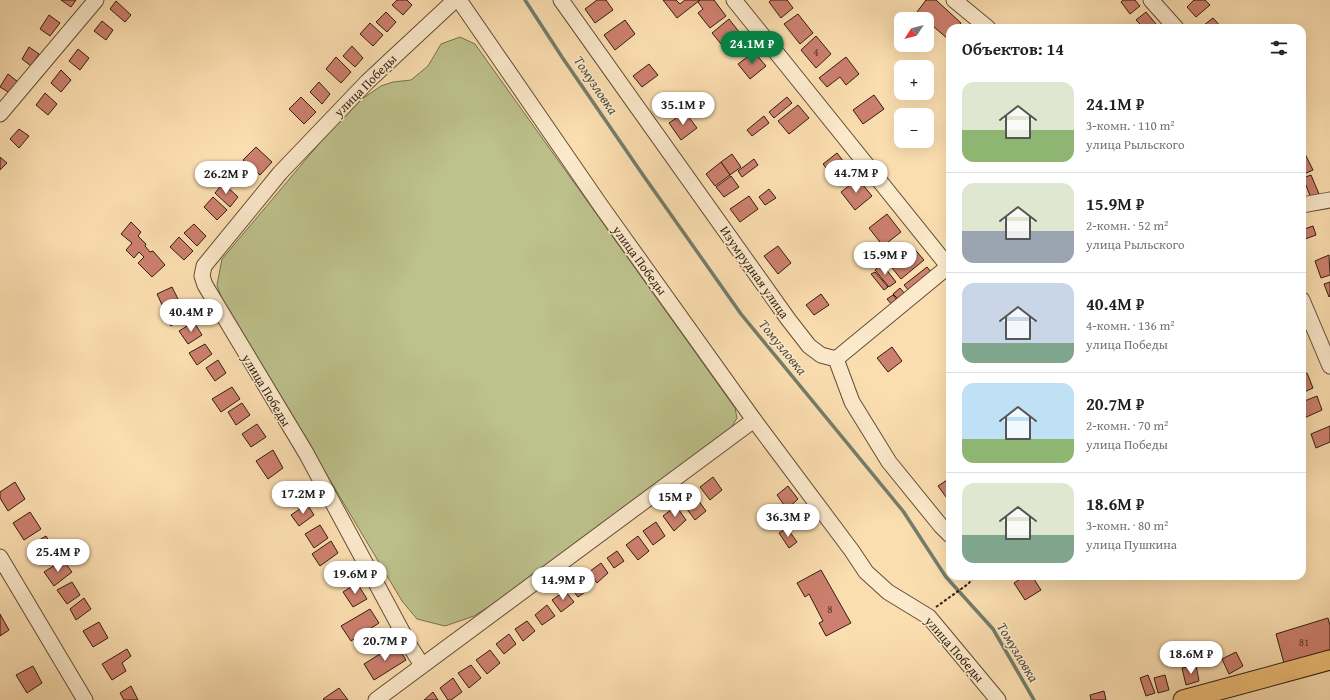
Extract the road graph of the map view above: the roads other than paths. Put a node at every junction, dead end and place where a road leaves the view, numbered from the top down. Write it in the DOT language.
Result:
graph roads {
  1 [pos="96,0"];
  2 [pos="455,0"];
  3 [pos="460,0"];
  4 [pos="562,0"];
  5 [pos="734,0"];
  6 [pos="954,0"];
  7 [pos="1151,0"];
  8 [pos="983,24"];
  9 [pos="1172,24"];
  10 [pos="0,114"];
  11 [pos="1330,200"];
  12 [pos="1306,204"];
  13 [pos="946,262"];
  14 [pos="946,268"];
  15 [pos="1306,309"];
  16 [pos="836,358"];
  17 [pos="1330,366"];
  18 [pos="754,420"];
  19 [pos="946,531"];
  20 [pos="0,557"];
  21 [pos="1330,660"];
  22 [pos="422,665"];
  23 [pos="85,700"];
  24 [pos="376,700"];
  25 [pos="998,700"];
  26 [pos="1183,700"];
  1 -- 10 [label="street"];
  2 -- 22 [label="street, улица Победы"];
  3 -- 18 [label="street, улица Победы"];
  4 -- 16 [label="street, Изумрудная улица"];
  5 -- 13 [label="street"];
  6 -- 8 [label="street"];
  7 -- 9 [label="street"];
  11 -- 12 [label="street"];
  14 -- 16 [label="street"];
  15 -- 17 [label="street"];
  16 -- 19 [label="street"];
  18 -- 22 [label="street"];
  18 -- 25 [label="street, улица Победы"];
  20 -- 23 [label="street"];
  21 -- 26 [label="main road"];
  22 -- 24 [label="street"];
}
